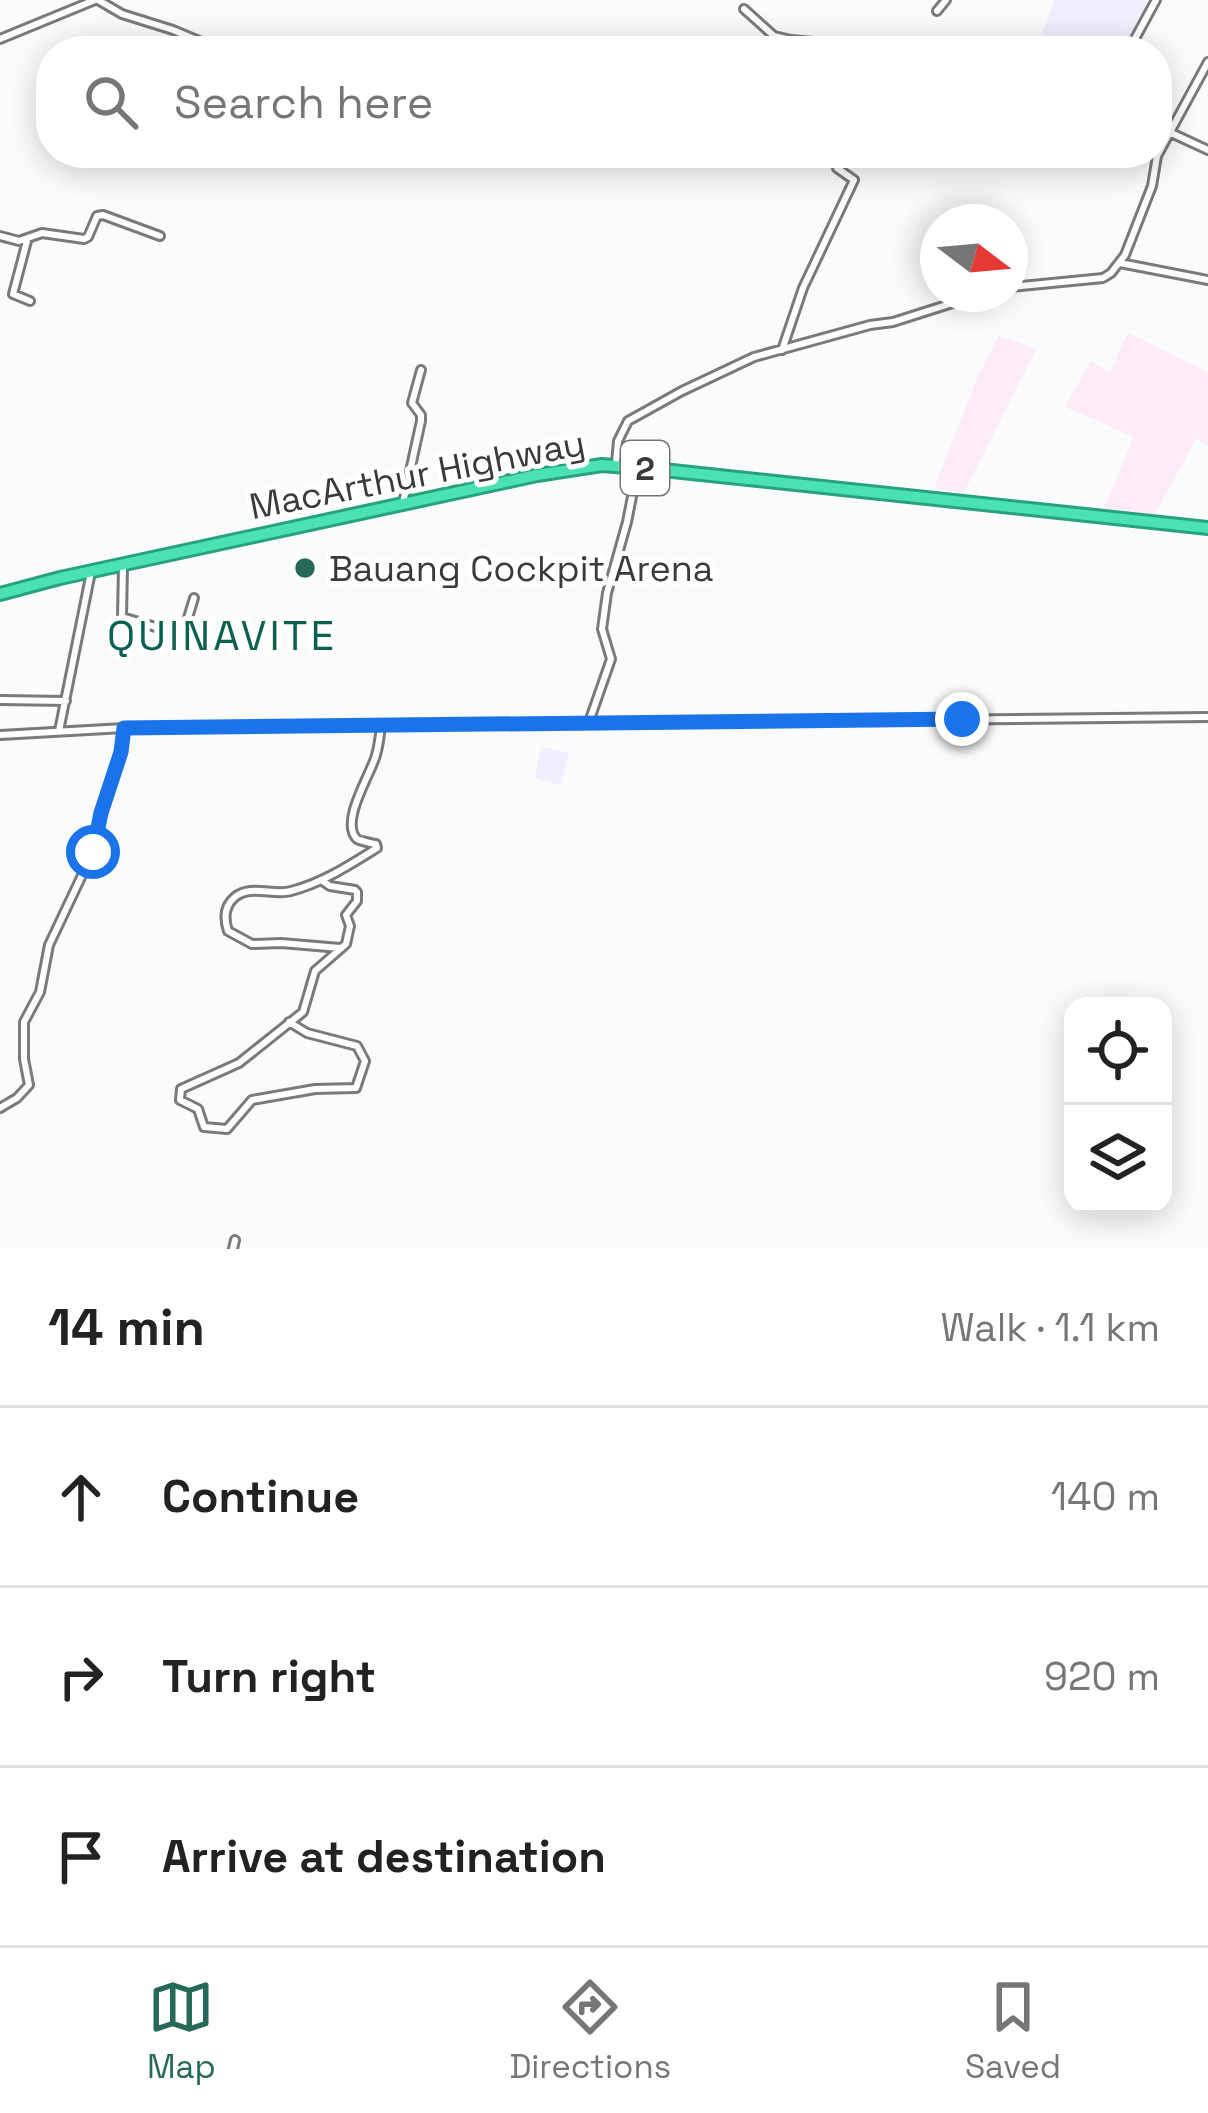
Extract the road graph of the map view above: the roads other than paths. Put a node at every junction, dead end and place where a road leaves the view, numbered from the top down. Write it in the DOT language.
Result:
graph roads {
  1 [pos="97,0"];
  2 [pos="946,0"];
  3 [pos="1156,0"];
  4 [pos="745,10"];
  5 [pos="938,10"];
  6 [pos="189,36"];
  7 [pos="774,36"];
  8 [pos="1136,36"];
  9 [pos="0,39"];
  10 [pos="1208,62"];
  11 [pos="1172,127"];
  12 [pos="1172,133"];
  13 [pos="1208,150"];
  14 [pos="837,168"];
  15 [pos="1153,168"];
  16 [pos="0,236"];
  17 [pos="160,236"];
  18 [pos="27,241"];
  19 [pos="1120,262"];
  20 [pos="1208,280"];
  21 [pos="1028,285"];
  22 [pos="30,301"];
  23 [pos="924,312"];
  24 [pos="782,350"];
  25 [pos="421,370"];
  26 [pos="616,466"];
  27 [pos="638,467"];
  28 [pos="403,504"];
  29 [pos="1208,527"];
  30 [pos="123,565"];
  31 [pos="91,572"];
  32 [pos="0,594"];
  33 [pos="194,598"];
  34 [pos="0,700"];
  35 [pos="66,701"];
  36 [pos="1208,717"];
  37 [pos="589,722"];
  38 [pos="381,725"];
  39 [pos="124,728"];
  40 [pos="58,731"];
  41 [pos="0,735"];
  42 [pos="321,880"];
  43 [pos="342,949"];
  44 [pos="289,1022"];
  45 [pos="0,1108"];
  1 -- 6 [label="street"];
  1 -- 9 [label="street"];
  2 -- 5 [label="street"];
  3 -- 8 [label="street"];
  4 -- 7 [label="street"];
  10 -- 11 [label="street"];
  12 -- 13 [label="street"];
  14 -- 24 [label="street"];
  15 -- 19 [label="street"];
  16 -- 18 [label="street"];
  17 -- 18 [label="street"];
  18 -- 22 [label="street"];
  19 -- 20 [label="street"];
  19 -- 21 [label="street"];
  23 -- 24 [label="street"];
  24 -- 26 [label="street"];
  25 -- 28 [label="street"];
  26 -- 27 [label="highway, MacArthur Highway / 2"];
  26 -- 28 [label="highway, MacArthur Highway / 2"];
  27 -- 29 [label="highway, MacArthur Highway / 2"];
  27 -- 37 [label="street"];
  28 -- 30 [label="highway, MacArthur Highway / 2"];
  30 -- 31 [label="highway, MacArthur Highway / 2"];
  30 -- 33 [label="street"];
  31 -- 32 [label="highway, MacArthur Highway / 2"];
  31 -- 35 [label="street"];
  34 -- 35 [label="street"];
  35 -- 40 [label="street"];
  36 -- 37 [label="street"];
  37 -- 38 [label="street"];
  38 -- 39 [label="street"];
  38 -- 42 [label="street"];
  39 -- 40 [label="street"];
  39 -- 45 [label="street"];
  40 -- 41 [label="street"];
  42 -- 43 [label="street"];
  42 -- 43 [label="street"];
  43 -- 44 [label="street"];
  44 -- 44 [label="street"];
}
